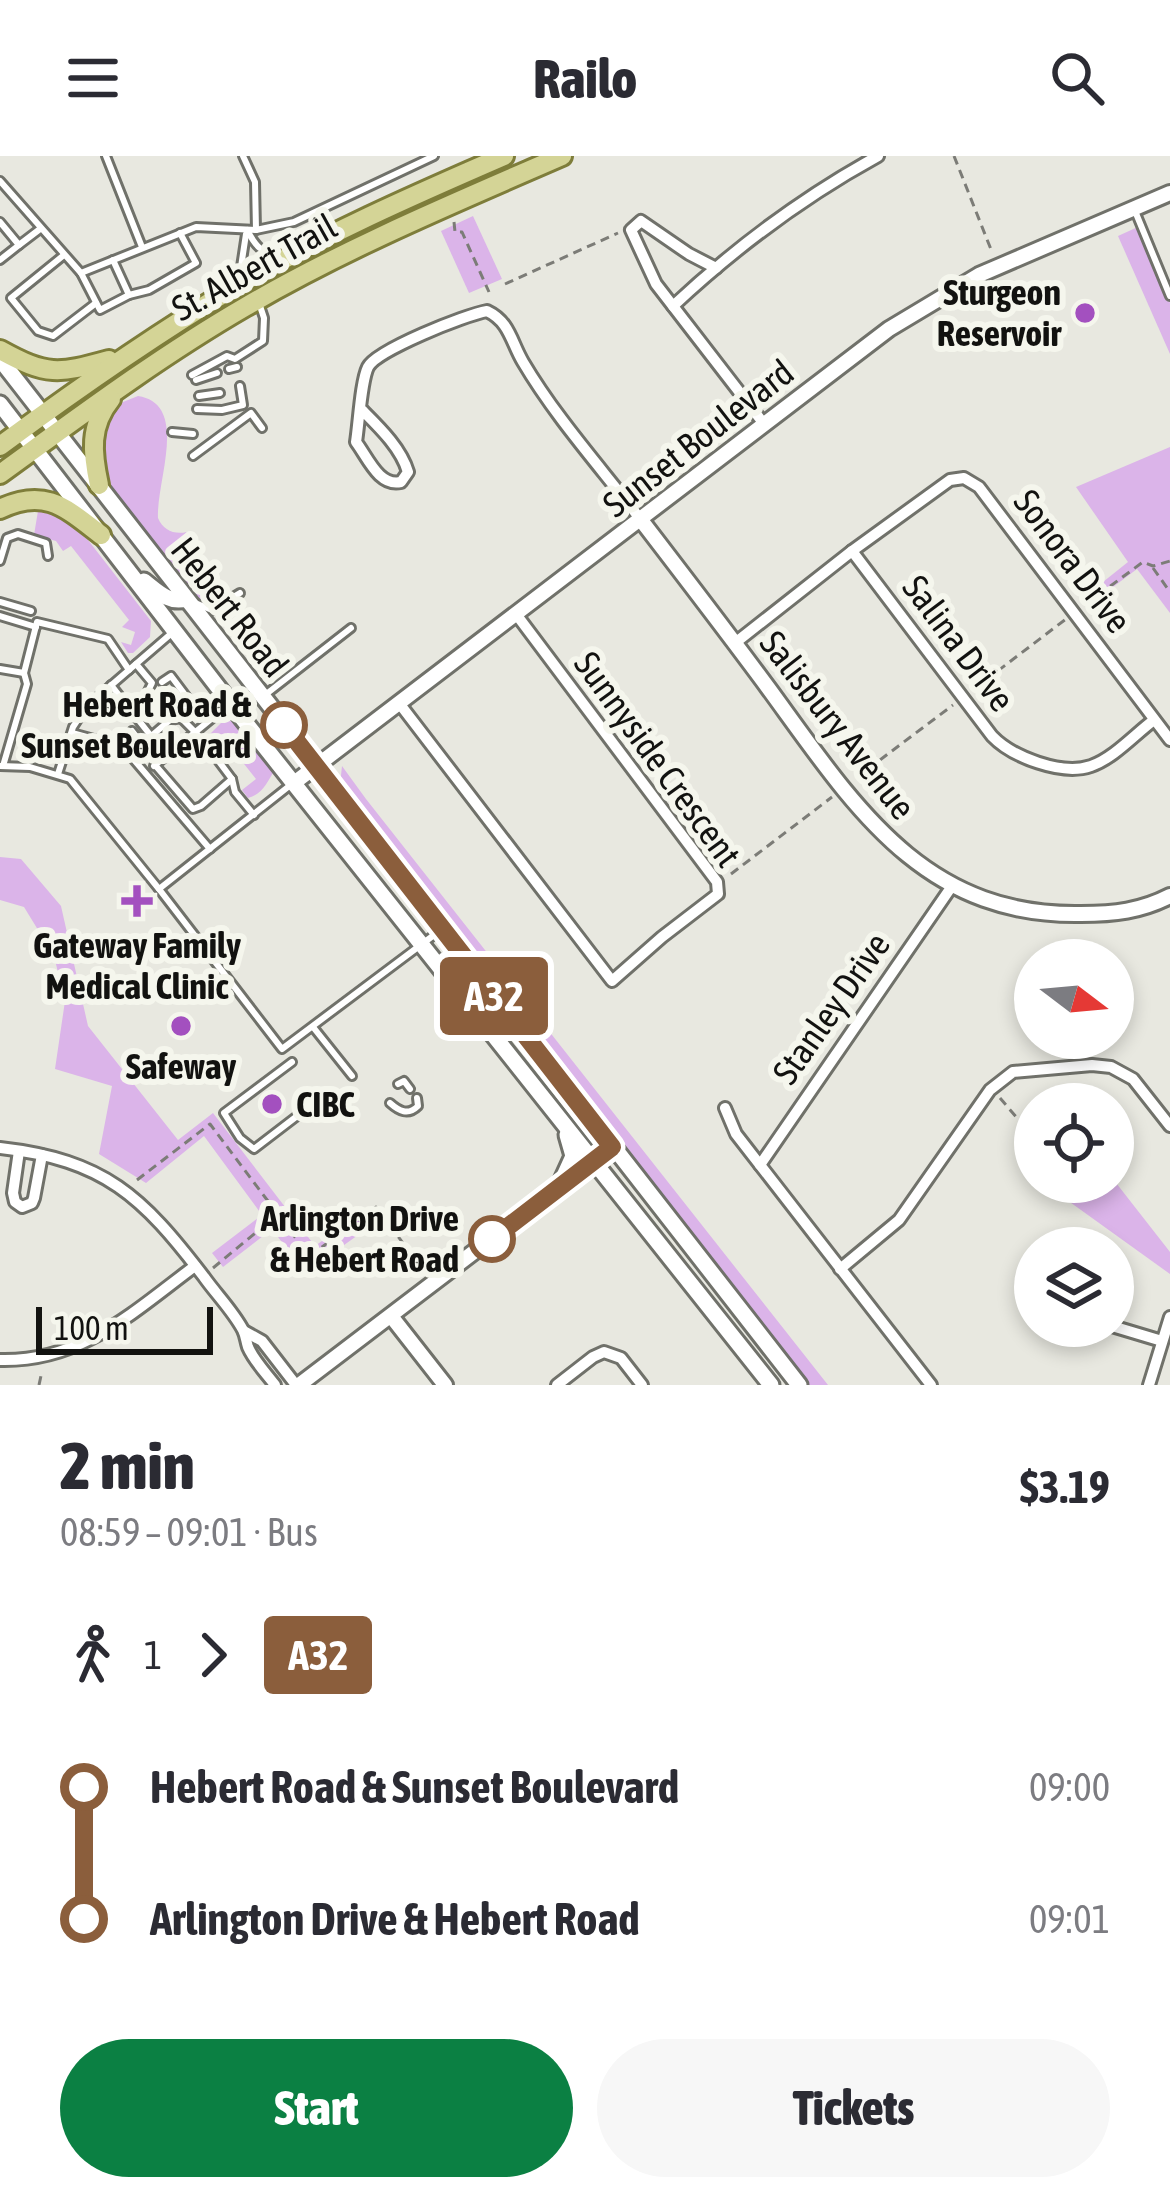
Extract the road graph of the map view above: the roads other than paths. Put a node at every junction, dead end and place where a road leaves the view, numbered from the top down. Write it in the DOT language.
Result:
graph roads {
  1 [pos="106,156"];
  2 [pos="243,156"];
  3 [pos="434,156"];
  4 [pos="562,156"];
  5 [pos="878,156"];
  6 [pos="496,158"];
  7 [pos="1,185"];
  8 [pos="1170,193"];
  9 [pos="1135,209"];
  10 [pos="0,222"];
  11 [pos="41,228"];
  12 [pos="251,230"];
  13 [pos="179,232"];
  14 [pos="19,245"];
  15 [pos="142,247"];
  16 [pos="296,254"];
  17 [pos="64,255"];
  18 [pos="0,260"];
  19 [pos="113,260"];
  20 [pos="716,268"];
  21 [pos="81,273"];
  22 [pos="238,286"];
  23 [pos="129,295"];
  24 [pos="1170,296"];
  25 [pos="257,300"];
  26 [pos="96,303"];
  27 [pos="673,306"];
  28 [pos="0,350"];
  29 [pos="125,356"];
  30 [pos="0,359"];
  31 [pos="217,373"];
  32 [pos="123,384"];
  33 [pos="238,388"];
  34 [pos="220,393"];
  35 [pos="199,396"];
  36 [pos="0,404"];
  37 [pos="197,410"];
  38 [pos="362,410"];
  39 [pos="43,414"];
  40 [pos="764,424"];
  41 [pos="262,428"];
  42 [pos="20,430"];
  43 [pos="58,432"];
  44 [pos="172,432"];
  45 [pos="193,434"];
  46 [pos="0,446"];
  47 [pos="34,448"];
  48 [pos="193,456"];
  49 [pos="0,474"];
  50 [pos="99,485"];
  51 [pos="0,509"];
  52 [pos="641,520"];
  53 [pos="101,535"];
  54 [pos="852,551"];
  55 [pos="48,556"];
  56 [pos="0,561"];
  57 [pos="123,564"];
  58 [pos="240,593"];
  59 [pos="0,602"];
  60 [pos="191,607"];
  61 [pos="31,611"];
  62 [pos="516,614"];
  63 [pos="0,616"];
  64 [pos="36,627"];
  65 [pos="351,628"];
  66 [pos="175,631"];
  67 [pos="735,643"];
  68 [pos="133,667"];
  69 [pos="0,669"];
  70 [pos="24,673"];
  71 [pos="152,683"];
  72 [pos="111,686"];
  73 [pos="101,694"];
  74 [pos="153,697"];
  75 [pos="262,698"];
  76 [pos="230,703"];
  77 [pos="399,703"];
  78 [pos="113,708"];
  79 [pos="180,710"];
  80 [pos="1154,719"];
  81 [pos="132,731"];
  82 [pos="71,733"];
  83 [pos="196,733"];
  84 [pos="151,736"];
  85 [pos="1170,740"];
  86 [pos="2,766"];
  87 [pos="316,766"];
  88 [pos="58,775"];
  89 [pos="232,778"];
  90 [pos="294,783"];
  91 [pos="254,815"];
  92 [pos="210,849"];
  93 [pos="952,886"];
  94 [pos="159,889"];
  95 [pos="1170,896"];
  96 [pos="442,929"];
  97 [pos="421,945"];
  98 [pos="313,1027"];
  99 [pos="292,1062"];
  100 [pos="352,1076"];
  101 [pos="398,1084"];
  102 [pos="410,1089"];
  103 [pos="417,1098"];
  104 [pos="318,1100"];
  105 [pos="390,1102"];
  106 [pos="725,1108"];
  107 [pos="558,1116"];
  108 [pos="1170,1126"];
  109 [pos="612,1147"];
  110 [pos="0,1148"];
  111 [pos="19,1151"];
  112 [pos="42,1155"];
  113 [pos="595,1161"];
  114 [pos="760,1165"];
  115 [pos="558,1189"];
  116 [pos="195,1266"];
  117 [pos="840,1269"];
  118 [pos="391,1316"];
  119 [pos="1170,1317"];
  120 [pos="244,1331"];
  121 [pos="1134,1333"];
  122 [pos="1162,1341"];
  123 [pos="0,1360"];
  124 [pos="275,1385"];
  125 [pos="297,1385"];
  126 [pos="446,1385"];
  127 [pos="557,1385"];
  128 [pos="642,1385"];
  129 [pos="771,1385"];
  130 [pos="799,1385"];
  131 [pos="931,1385"];
  132 [pos="1149,1385"];
  1 -- 15 [label="lane"];
  2 -- 12 [label="lane"];
  3 -- 12 [label="lane"];
  4 -- 25 [label="main road, St. Albert Trail"];
  5 -- 20 [label="street"];
  6 -- 16 [label="main road, St. Albert Trail"];
  7 -- 11 [label="lane"];
  8 -- 9 [label="street, Sunset Boulevard"];
  9 -- 24 [label="lane"];
  9 -- 40 [label="street, Sunset Boulevard"];
  10 -- 14 [label="lane"];
  11 -- 14 [label="lane"];
  11 -- 17 [label="lane"];
  12 -- 13 [label="lane"];
  12 -- 16 [label="lane"];
  12 -- 22 [label="lane"];
  13 -- 15 [label="lane"];
  13 -- 23 [label="lane"];
  14 -- 18 [label="lane"];
  15 -- 19 [label="lane"];
  16 -- 22 [label="main road, St. Albert Trail"];
  17 -- 21 [label="lane"];
  17 -- 26 [label="lane"];
  19 -- 21 [label="lane"];
  19 -- 23 [label="lane"];
  20 -- 27 [label="street"];
  20 -- 27 [label="street"];
  21 -- 26 [label="lane"];
  22 -- 29 [label="main road, St. Albert Trail"];
  23 -- 26 [label="lane"];
  25 -- 31 [label="lane"];
  25 -- 32 [label="main road, St. Albert Trail"];
  27 -- 40 [label="street"];
  28 -- 29 [label="main road"];
  29 -- 39 [label="main road, St. Albert Trail"];
  30 -- 39 [label="main road, Hebert Road"];
  32 -- 43 [label="main road, St. Albert Trail"];
  32 -- 50 [label="main road"];
  33 -- 37 [label="lane"];
  34 -- 35 [label="lane"];
  36 -- 42 [label="main road, Hebert Road"];
  38 -- 38 [label="street"];
  38 -- 52 [label="street"];
  39 -- 42 [label="main road, St. Albert Trail"];
  39 -- 43 [label="main road, Hebert Road"];
  40 -- 52 [label="street, Sunset Boulevard"];
  41 -- 48 [label="lane"];
  42 -- 46 [label="main road, St. Albert Trail"];
  42 -- 47 [label="main road, Hebert Road"];
  43 -- 47 [label="main road, St. Albert Trail"];
  43 -- 50 [label="main road, Hebert Road"];
  44 -- 45 [label="lane"];
  47 -- 49 [label="main road, St. Albert Trail"];
  47 -- 53 [label="main road, Hebert Road"];
  50 -- 60 [label="main road, Hebert Road"];
  51 -- 53 [label="main road"];
  52 -- 62 [label="street, Sunset Boulevard"];
  52 -- 67 [label="street, Salisbury Avenue"];
  53 -- 57 [label="main road, Hebert Road"];
  54 -- 67 [label="street, Sonora Drive"];
  54 -- 80 [label="street, Salina Drive"];
  54 -- 80 [label="street, Sonora Drive"];
  55 -- 56 [label="lane"];
  57 -- 60 [label="main road"];
  57 -- 66 [label="main road, Hebert Road"];
  58 -- 60 [label="lane"];
  59 -- 61 [label="lane"];
  60 -- 66 [label="main road"];
  60 -- 75 [label="main road, Hebert Road"];
  62 -- 77 [label="street, Sunset Boulevard"];
  62 -- 77 [label="street, Sunnyside Crescent"];
  63 -- 64 [label="lane"];
  64 -- 68 [label="lane"];
  64 -- 70 [label="lane"];
  65 -- 75 [label="lane"];
  66 -- 68 [label="lane"];
  66 -- 76 [label="main road, Hebert Road"];
  67 -- 93 [label="street, Salisbury Avenue"];
  68 -- 71 [label="lane"];
  68 -- 72 [label="lane"];
  69 -- 70 [label="lane"];
  70 -- 86 [label="lane"];
  71 -- 74 [label="lane"];
  71 -- 79 [label="lane"];
  72 -- 73 [label="lane"];
  72 -- 84 [label="lane"];
  73 -- 78 [label="lane"];
  73 -- 82 [label="lane"];
  75 -- 87 [label="main road, Hebert Road"];
  76 -- 83 [label="lane"];
  76 -- 90 [label="main road, Hebert Road"];
  77 -- 87 [label="street, Sunset Boulevard"];
  79 -- 83 [label="lane"];
  79 -- 84 [label="lane"];
  80 -- 85 [label="street, Sonora Drive"];
  81 -- 84 [label="lane"];
  82 -- 88 [label="lane"];
  82 -- 92 [label="lane"];
  83 -- 89 [label="lane"];
  83 -- 89 [label="lane"];
  86 -- 88 [label="lane"];
  87 -- 90 [label="street, Sunset Boulevard"];
  87 -- 96 [label="main road, Hebert Road"];
  88 -- 94 [label="lane"];
  89 -- 91 [label="lane"];
  90 -- 91 [label="lane"];
  90 -- 97 [label="main road, Hebert Road"];
  91 -- 92 [label="lane"];
  92 -- 94 [label="lane"];
  93 -- 95 [label="street, Salisbury Avenue"];
  93 -- 114 [label="street, Stanley Drive"];
  94 -- 98 [label="lane"];
  96 -- 97 [label="lane"];
  96 -- 109 [label="main road, Hebert Road"];
  97 -- 98 [label="lane"];
  97 -- 107 [label="main road, Hebert Road"];
  98 -- 100 [label="lane"];
  99 -- 104 [label="lane"];
  101 -- 102 [label="lane"];
  103 -- 105 [label="lane"];
  106 -- 114 [label="street"];
  107 -- 113 [label="main road, Hebert Road"];
  107 -- 115 [label="main road"];
  108 -- 117 [label="street"];
  109 -- 113 [label="street"];
  109 -- 130 [label="main road, Hebert Road"];
  110 -- 111 [label="street"];
  111 -- 112 [label="street"];
  111 -- 112 [label="street"];
  112 -- 116 [label="street"];
  113 -- 115 [label="street"];
  113 -- 129 [label="main road, Hebert Road"];
  114 -- 117 [label="street"];
  115 -- 118 [label="street"];
  116 -- 120 [label="street"];
  116 -- 123 [label="street"];
  117 -- 131 [label="street"];
  118 -- 125 [label="street"];
  118 -- 126 [label="street"];
  119 -- 122 [label="street"];
  120 -- 124 [label="street"];
  120 -- 125 [label="street"];
  121 -- 122 [label="street"];
  122 -- 132 [label="street"];
  127 -- 128 [label="street"];
}
